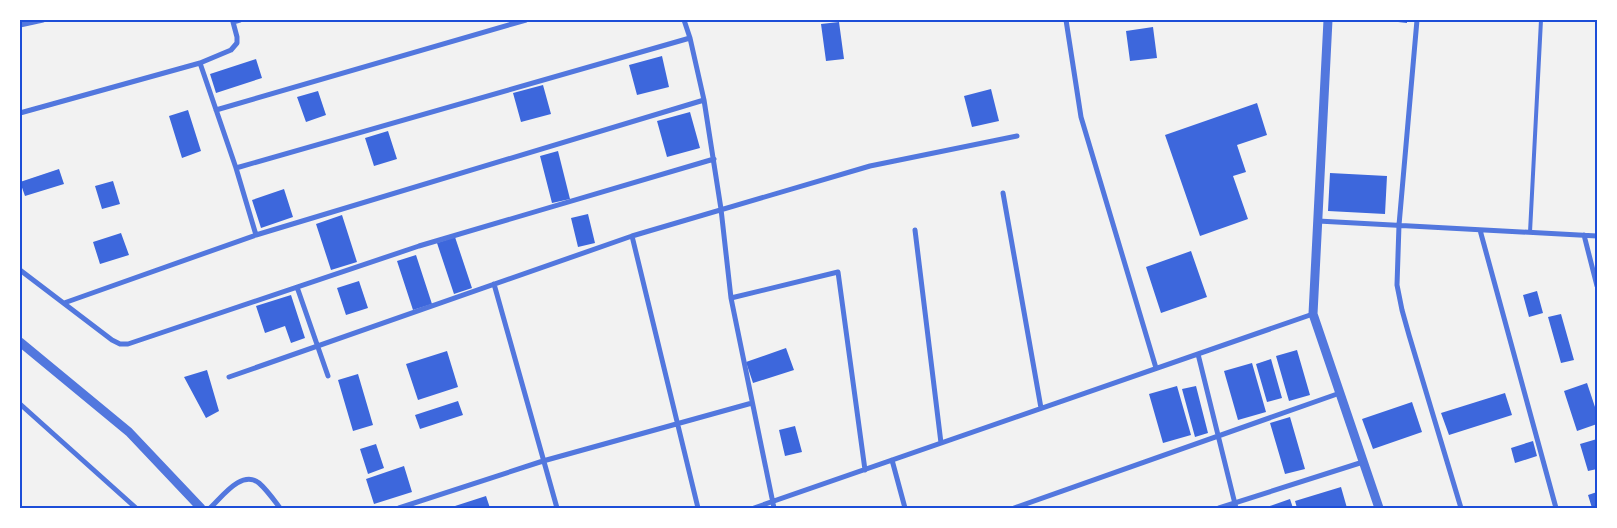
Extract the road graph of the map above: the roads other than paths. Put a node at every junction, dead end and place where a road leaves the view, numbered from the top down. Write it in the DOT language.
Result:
graph roads {
  1 [pos="43,20"];
  2 [pos="240,20"];
  3 [pos="526,20"];
  4 [pos="684,20"];
  5 [pos="1066,20"];
  6 [pos="1328,20"];
  7 [pos="1417,20"];
  8 [pos="1541,20"];
  9 [pos="233,21"];
  10 [pos="20,25"];
  11 [pos="690,38"];
  12 [pos="200,63"];
  13 [pos="704,100"];
  14 [pos="216,110"];
  15 [pos="20,113"];
  16 [pos="1017,136"];
  17 [pos="714,159"];
  18 [pos="236,168"];
  19 [pos="1003,193"];
  20 [pos="720,209"];
  21 [pos="1318,221"];
  22 [pos="1399,226"];
  23 [pos="916,230"];
  24 [pos="1480,230"];
  25 [pos="1530,232"];
  26 [pos="1584,235"];
  27 [pos="256,236"];
  28 [pos="632,236"];
  29 [pos="1597,236"];
  30 [pos="20,270"];
  31 [pos="494,284"];
  32 [pos="1597,286"];
  33 [pos="297,287"];
  34 [pos="731,298"];
  35 [pos="64,304"];
  36 [pos="1313,314"];
  37 [pos="20,342"];
  38 [pos="318,346"];
  39 [pos="1198,354"];
  40 [pos="1156,368"];
  41 [pos="328,376"];
  42 [pos="229,377"];
  43 [pos="1340,393"];
  44 [pos="752,403"];
  45 [pos="20,404"];
  46 [pos="1041,408"];
  47 [pos="677,424"];
  48 [pos="1218,435"];
  49 [pos="941,443"];
  50 [pos="892,460"];
  51 [pos="543,461"];
  52 [pos="1363,462"];
  53 [pos="865,470"];
  54 [pos="772,502"];
  55 [pos="1235,505"];
  56 [pos="136,508"];
  57 [pos="201,508"];
  58 [pos="210,508"];
  59 [pos="280,508"];
  60 [pos="399,508"];
  61 [pos="557,508"];
  62 [pos="698,508"];
  63 [pos="754,508"];
  64 [pos="774,508"];
  65 [pos="905,508"];
  66 [pos="1014,508"];
  67 [pos="1219,508"];
  68 [pos="1379,508"];
  69 [pos="1461,508"];
  70 [pos="1556,508"];
  1 -- 10 [label="street"];
  2 -- 9 [label="street"];
  3 -- 14 [label="street"];
  4 -- 11 [label="street"];
  5 -- 40 [label="street"];
  6 -- 21 [label="street"];
  7 -- 22 [label="street"];
  8 -- 25 [label="lane"];
  9 -- 12 [label="street"];
  11 -- 13 [label="street"];
  11 -- 18 [label="street"];
  12 -- 14 [label="street"];
  12 -- 15 [label="street"];
  13 -- 17 [label="street"];
  13 -- 27 [label="street"];
  14 -- 18 [label="street"];
  16 -- 20 [label="street"];
  17 -- 20 [label="street"];
  17 -- 33 [label="street"];
  18 -- 27 [label="street"];
  19 -- 46 [label="street"];
  20 -- 28 [label="street"];
  20 -- 34 [label="street"];
  21 -- 22 [label="street"];
  21 -- 36 [label="street"];
  22 -- 24 [label="street"];
  22 -- 69 [label="street"];
  23 -- 49 [label="street"];
  24 -- 25 [label="street"];
  24 -- 70 [label="street"];
  25 -- 26 [label="street"];
  26 -- 29 [label="street"];
  26 -- 32 [label="street"];
  27 -- 35 [label="street"];
  28 -- 31 [label="street"];
  28 -- 47 [label="street"];
  30 -- 35 [label="street"];
  31 -- 38 [label="street"];
  31 -- 51 [label="street"];
  33 -- 35 [label="street"];
  33 -- 38 [label="street"];
  34 -- 44 [label="street"];
  34 -- 53 [label="street"];
  36 -- 39 [label="street"];
  36 -- 43 [label="street"];
  37 -- 57 [label="street"];
  38 -- 41 [label="street"];
  38 -- 42 [label="street"];
  39 -- 40 [label="street"];
  39 -- 48 [label="street"];
  40 -- 46 [label="street"];
  43 -- 48 [label="street"];
  43 -- 52 [label="street"];
  44 -- 47 [label="street"];
  44 -- 54 [label="street"];
  45 -- 56 [label="street"];
  46 -- 49 [label="street"];
  47 -- 51 [label="street"];
  47 -- 62 [label="street"];
  48 -- 55 [label="street"];
  48 -- 66 [label="street"];
  49 -- 50 [label="street"];
  50 -- 53 [label="street"];
  50 -- 65 [label="street"];
  51 -- 60 [label="street"];
  51 -- 61 [label="street"];
  52 -- 55 [label="street"];
  52 -- 68 [label="street"];
  53 -- 54 [label="street"];
  54 -- 63 [label="street"];
  54 -- 64 [label="street"];
  55 -- 67 [label="street"];
  58 -- 59 [label="street"];
}
